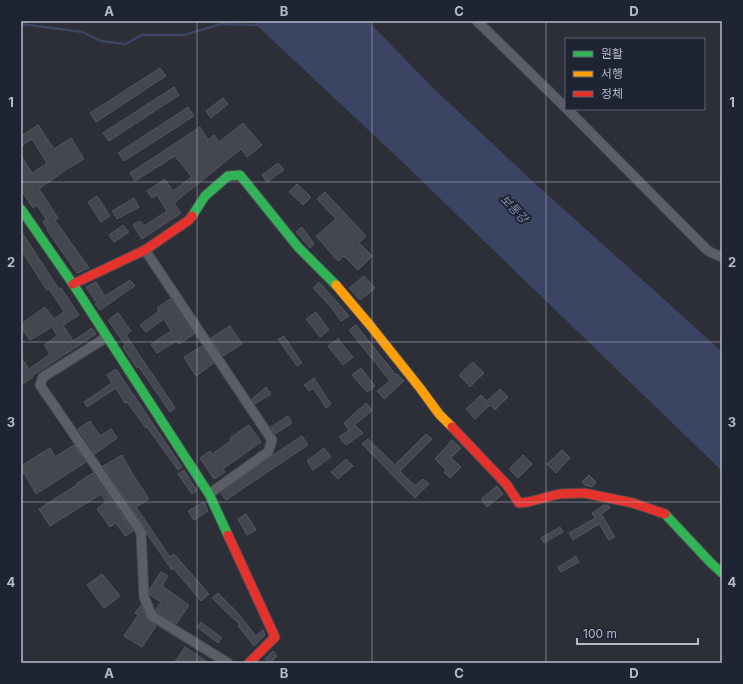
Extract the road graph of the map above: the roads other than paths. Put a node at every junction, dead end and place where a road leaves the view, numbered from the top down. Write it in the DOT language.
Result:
graph roads {
  1 [pos="477,21"];
  2 [pos="565,108"];
  3 [pos="567,110"];
  4 [pos="21,209"];
  5 [pos="145,250"];
  6 [pos="722,257"];
  7 [pos="73,284"];
  8 [pos="107,337"];
  9 [pos="209,494"];
  10 [pos="722,573"];
  11 [pos="228,663"];
  12 [pos="249,663"];
  1 -- 2 [label="street"];
  3 -- 6 [label="street"];
  4 -- 7 [label="street"];
  5 -- 7 [label="street"];
  5 -- 9 [label="street"];
  5 -- 10 [label="street"];
  7 -- 8 [label="street"];
  8 -- 9 [label="street"];
  8 -- 11 [label="street"];
  9 -- 12 [label="street"];
}
